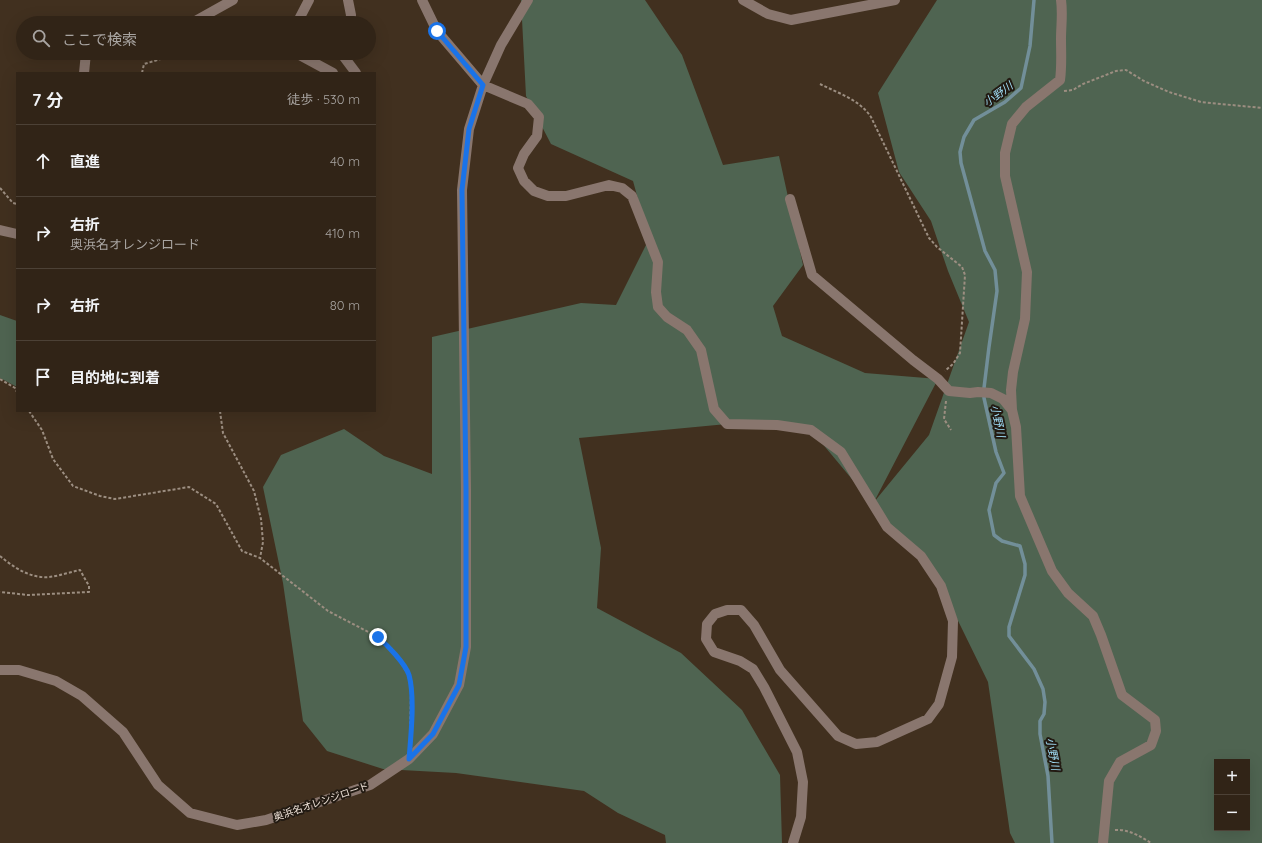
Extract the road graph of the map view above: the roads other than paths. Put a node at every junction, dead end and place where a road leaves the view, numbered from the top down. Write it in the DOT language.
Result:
graph roads {
  1 [pos="233,0"];
  2 [pos="309,0"];
  3 [pos="348,0"];
  4 [pos="422,0"];
  5 [pos="528,0"];
  6 [pos="743,0"];
  7 [pos="895,0"];
  8 [pos="1061,0"];
  9 [pos="203,16"];
  10 [pos="301,16"];
  11 [pos="350,16"];
  12 [pos="85,60"];
  13 [pos="309,60"];
  14 [pos="346,60"];
  15 [pos="84,72"];
  16 [pos="331,72"];
  17 [pos="355,72"];
  18 [pos="483,85"];
  19 [pos="790,199"];
  20 [pos="0,230"];
  21 [pos="16,234"];
  22 [pos="1012,410"];
  23 [pos="0,670"];
  24 [pos="794,843"];
  25 [pos="1103,843"];
  1 -- 9 [label="street"];
  2 -- 10 [label="street"];
  3 -- 11 [label="street"];
  4 -- 18 [label="street"];
  5 -- 18 [label="street, 奥浜名オレンジロード"];
  6 -- 7 [label="street"];
  8 -- 22 [label="street"];
  12 -- 15 [label="street"];
  13 -- 16 [label="street"];
  14 -- 17 [label="street"];
  18 -- 23 [label="street, 奥浜名オレンジロード"];
  18 -- 24 [label="street"];
  19 -- 22 [label="street"];
  20 -- 21 [label="street"];
  22 -- 25 [label="street"];
}
